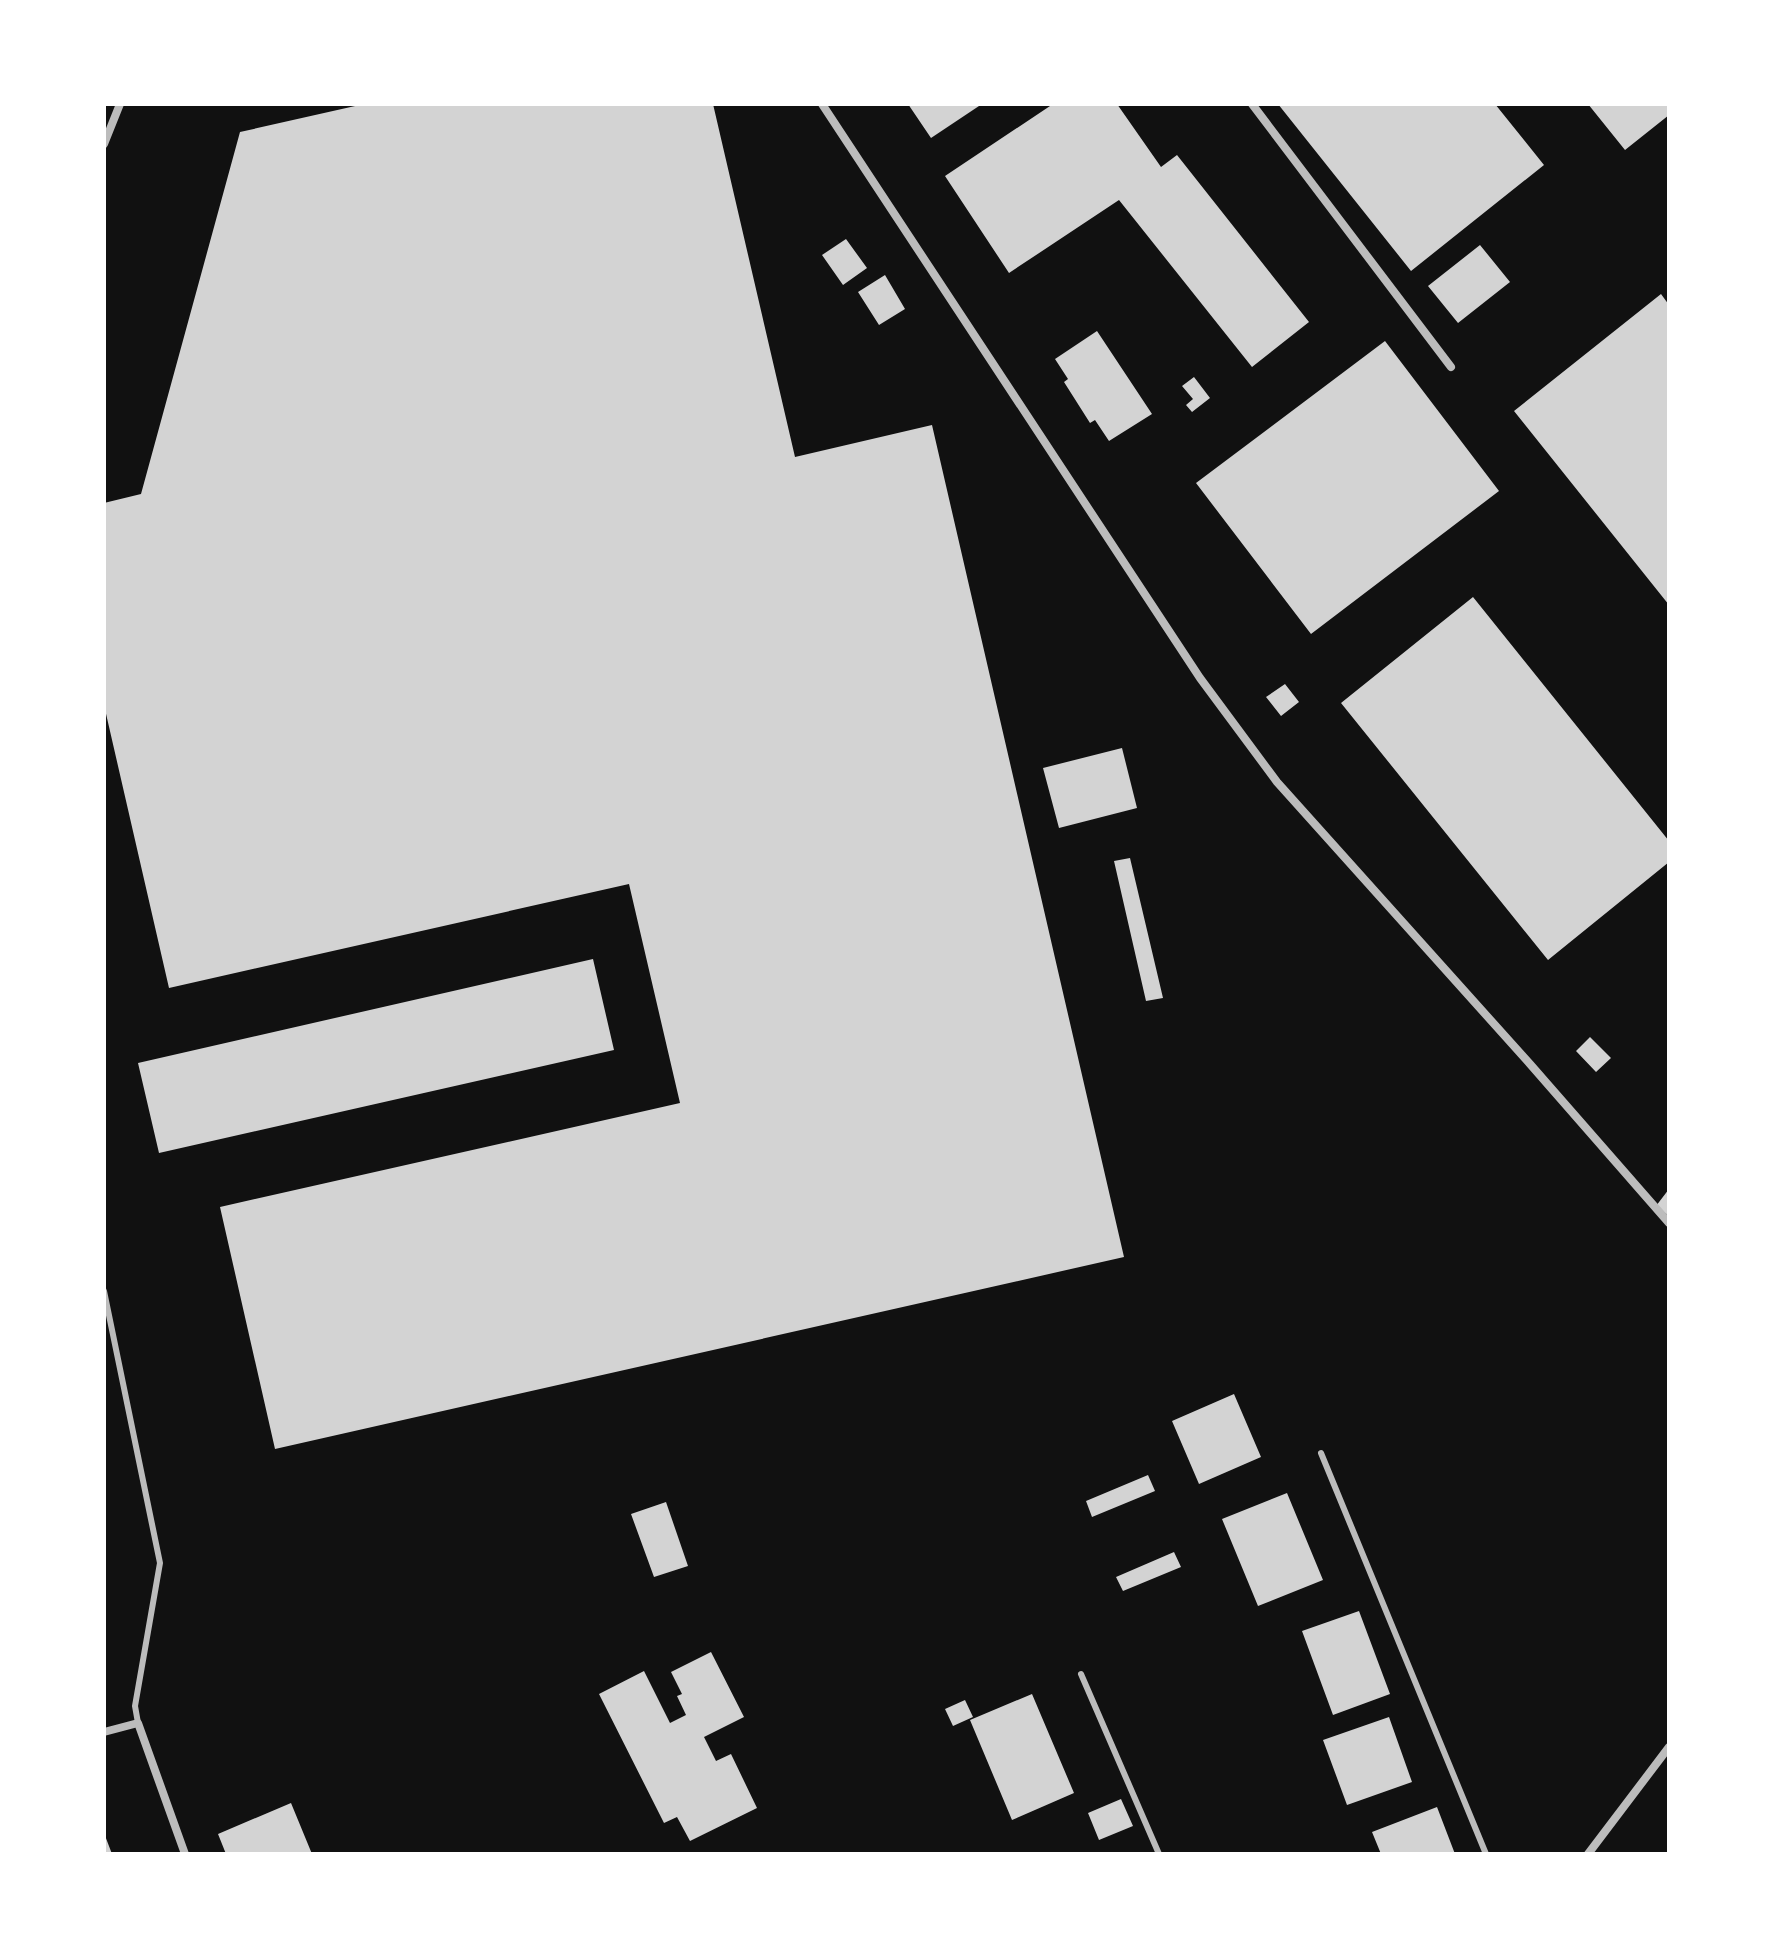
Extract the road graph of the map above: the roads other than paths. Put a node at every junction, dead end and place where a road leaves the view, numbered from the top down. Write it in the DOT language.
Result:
graph roads {
  1 [pos="120,104"];
  2 [pos="822,104"];
  3 [pos="1252,104"];
  4 [pos="104,144"];
  5 [pos="1451,367"];
  6 [pos="1669,1223"];
  7 [pos="104,1291"];
  8 [pos="1321,1453"];
  9 [pos="1081,1674"];
  10 [pos="138,1723"];
  11 [pos="104,1732"];
  12 [pos="1669,1747"];
  13 [pos="185,1854"];
  14 [pos="1159,1854"];
  15 [pos="1486,1854"];
  16 [pos="1588,1854"];
  1 -- 4 [label="street"];
  2 -- 6 [label="street"];
  3 -- 5 [label="street"];
  7 -- 10 [label="lane"];
  8 -- 15 [label="lane"];
  9 -- 14 [label="lane"];
  10 -- 11 [label="street"];
  10 -- 13 [label="street"];
  12 -- 16 [label="street"];
}
